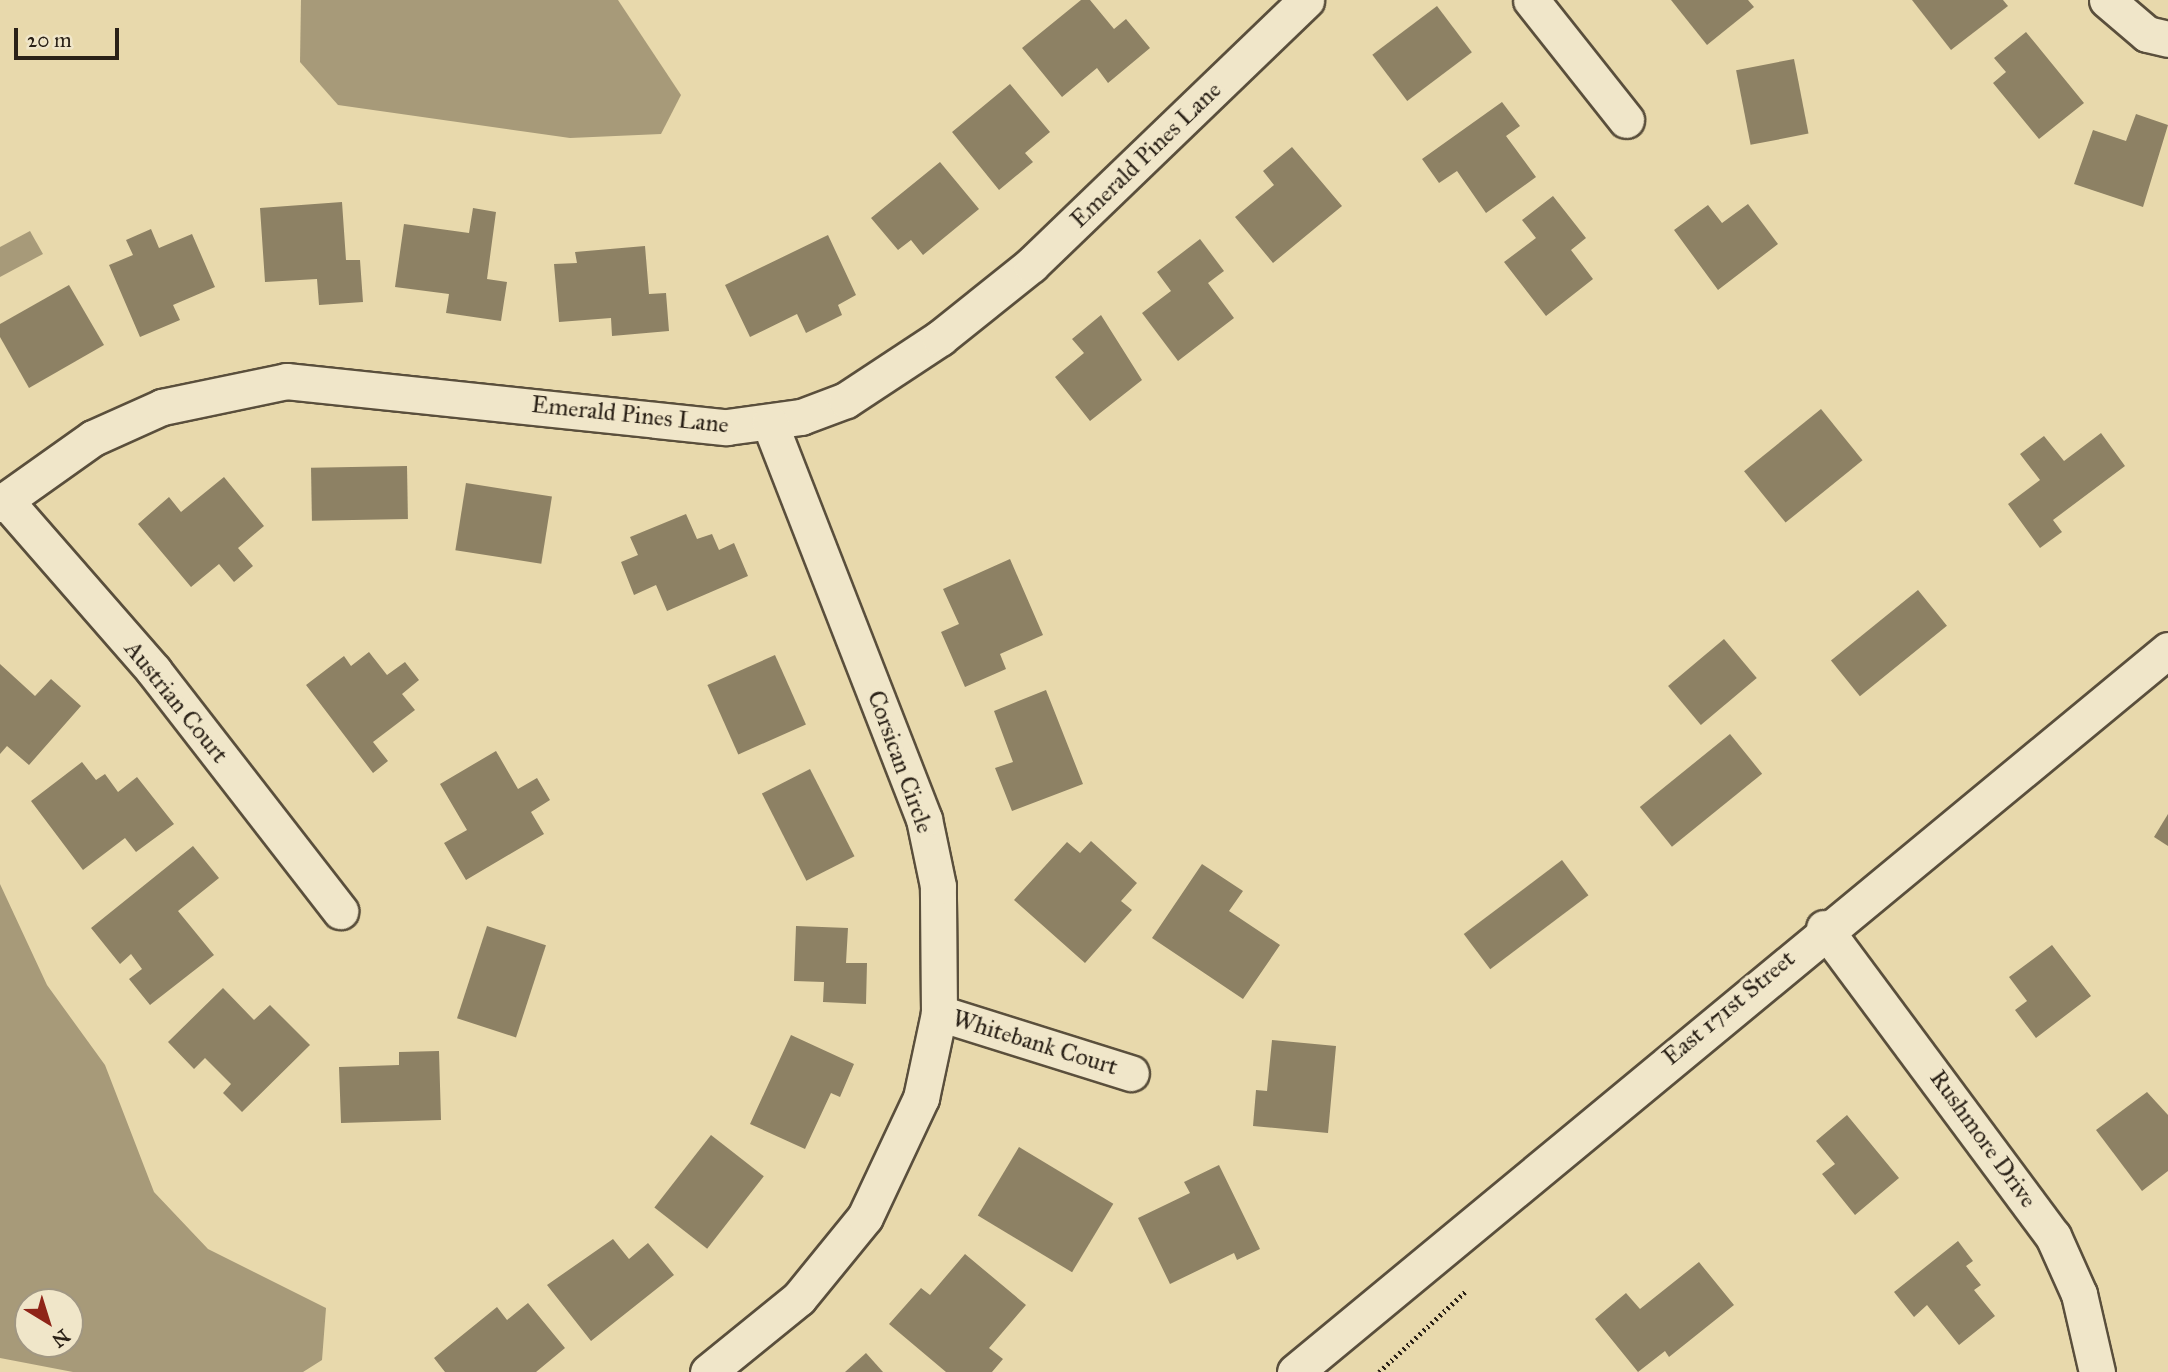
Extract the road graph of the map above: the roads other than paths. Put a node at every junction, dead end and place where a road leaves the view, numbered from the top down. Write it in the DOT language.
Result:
graph roads {
  1 [pos="1306,0"];
  2 [pos="1531,0"];
  3 [pos="2107,0"];
  4 [pos="2168,39"];
  5 [pos="1626,120"];
  6 [pos="770,423"];
  7 [pos="2,502"];
  8 [pos="2168,650"];
  9 [pos="340,911"];
  10 [pos="1824,928"];
  11 [pos="939,1013"];
  12 [pos="1131,1073"];
  13 [pos="708,1372"];
  14 [pos="1295,1372"];
  15 [pos="2097,1372"];
  1 -- 6 [label="street, Emerald Pines Lane"];
  2 -- 5 [label="street"];
  3 -- 4 [label="street"];
  6 -- 7 [label="street, Emerald Pines Lane"];
  6 -- 11 [label="street, Corsican Circle"];
  7 -- 9 [label="street, Austrian Court"];
  8 -- 10 [label="street, East 171st Street"];
  10 -- 14 [label="street, East 171st Street"];
  10 -- 15 [label="street, Rushmore Drive"];
  11 -- 12 [label="street, Whitebank Court"];
  11 -- 13 [label="street, Corsican Circle"];
}
